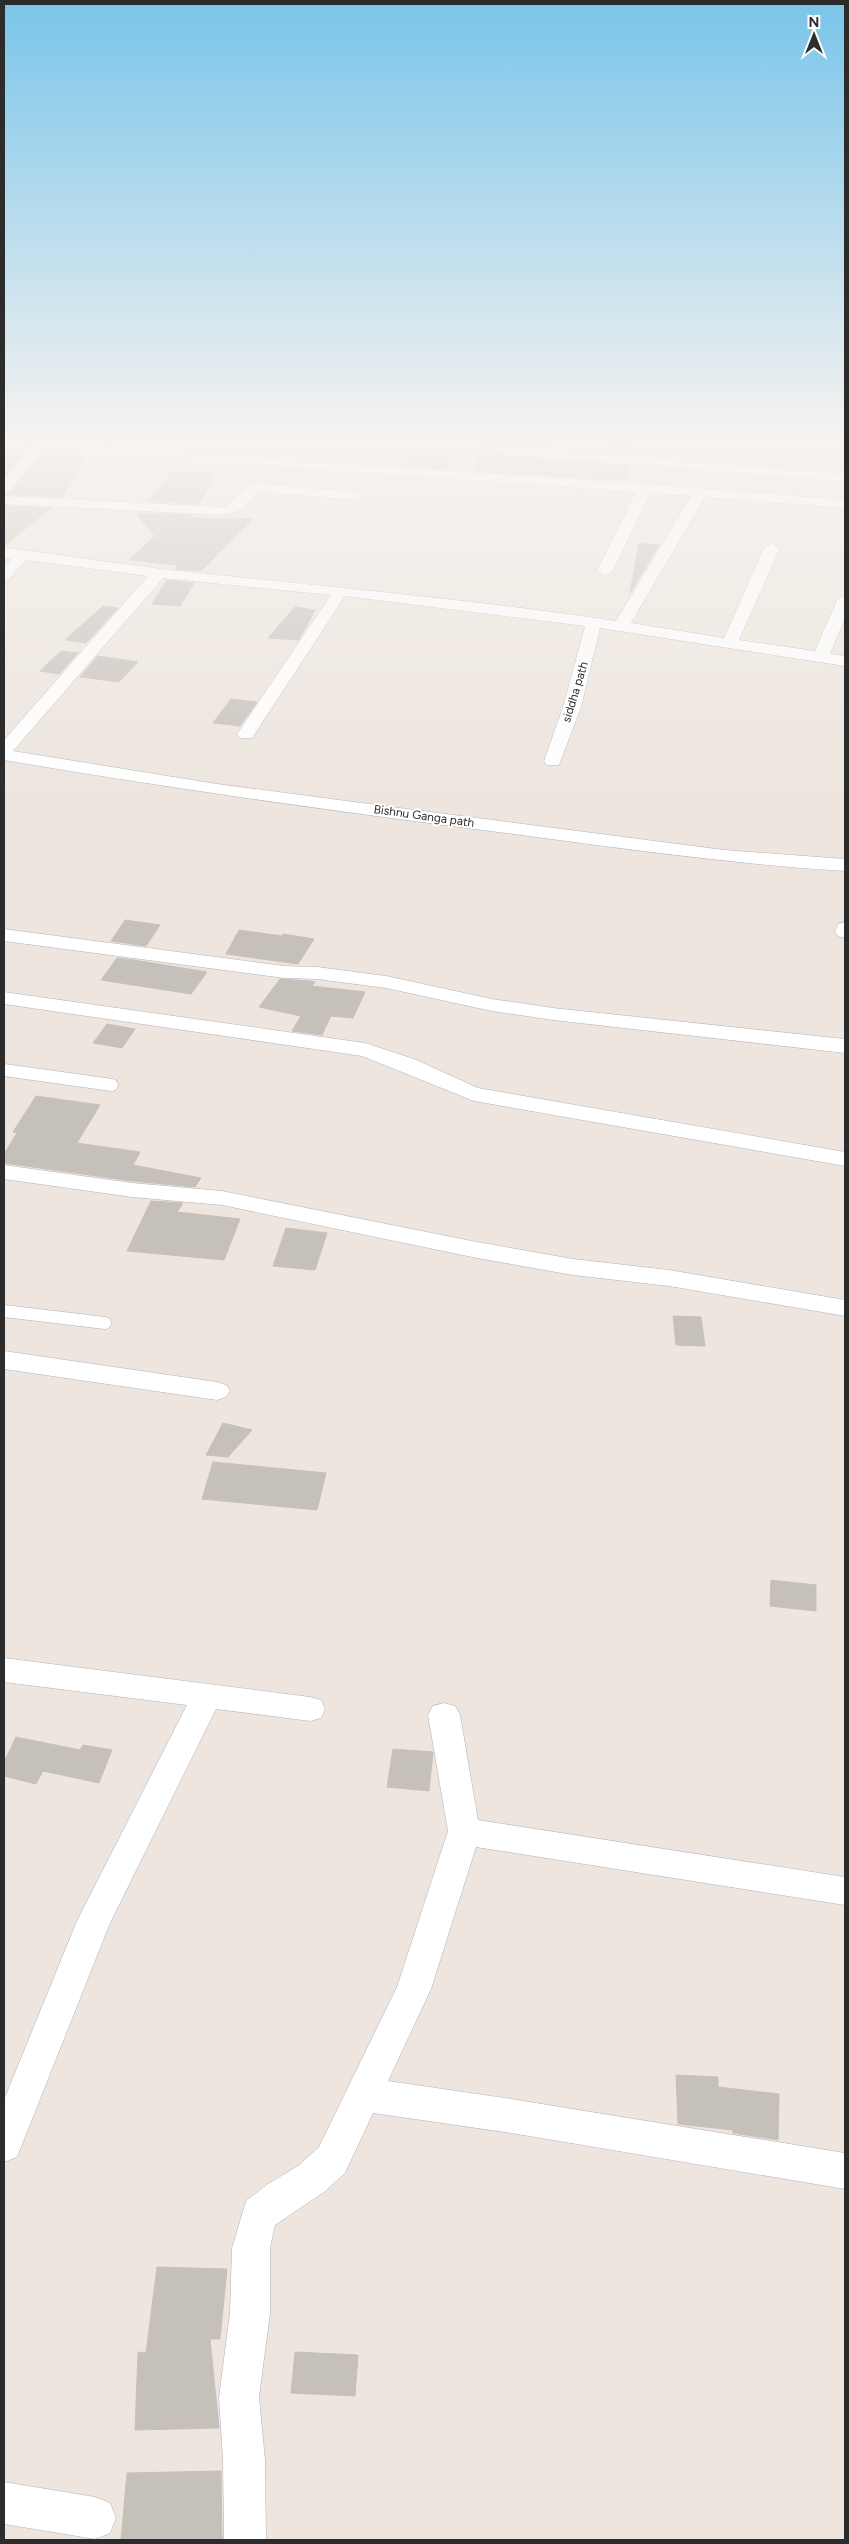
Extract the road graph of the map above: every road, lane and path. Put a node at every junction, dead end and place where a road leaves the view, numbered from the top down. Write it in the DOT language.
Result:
graph roads {
  1 [pos="18,562"];
  2 [pos="78,562"];
  3 [pos="610,562"];
  4 [pos="660,562"];
  5 [pos="766,562"];
  6 [pos="160,572"];
  7 [pos="605,572"];
  8 [pos="4,576"];
  9 [pos="341,591"];
  10 [pos="845,600"];
  11 [pos="594,622"];
  12 [pos="622,625"];
  13 [pos="730,642"];
  14 [pos="821,656"];
  15 [pos="845,661"];
  16 [pos="246,734"];
  17 [pos="4,753"];
  18 [pos="553,761"];
  19 [pos="845,865"];
  20 [pos="4,935"];
  21 [pos="4,998"];
  22 [pos="845,1046"];
  23 [pos="4,1070"];
  24 [pos="112,1085"];
  25 [pos="845,1158"];
  26 [pos="4,1172"];
  27 [pos="845,1308"];
  28 [pos="4,1311"];
  29 [pos="104,1323"];
  30 [pos="4,1360"];
  31 [pos="217,1391"];
  32 [pos="4,1670"];
  33 [pos="206,1698"];
  34 [pos="310,1709"];
  35 [pos="444,1715"];
  36 [pos="464,1831"];
  37 [pos="845,1891"];
  38 [pos="365,2094"];
  39 [pos="4,2145"];
  40 [pos="845,2171"];
  41 [pos="4,2503"];
  42 [pos="95,2518"];
  43 [pos="245,2540"];
  1 -- 8 [label="street"];
  2 -- 6 [label="street"];
  3 -- 7 [label="street"];
  4 -- 12 [label="street"];
  5 -- 13 [label="street"];
  6 -- 9 [label="street"];
  6 -- 17 [label="street"];
  9 -- 11 [label="street"];
  9 -- 16 [label="street"];
  10 -- 14 [label="street"];
  11 -- 12 [label="street"];
  11 -- 18 [label="street, siddha path"];
  12 -- 13 [label="street"];
  13 -- 14 [label="street"];
  14 -- 15 [label="street"];
  17 -- 19 [label="street, Bishnu Ganga path"];
  20 -- 22 [label="street"];
  21 -- 25 [label="street"];
  23 -- 24 [label="lane"];
  26 -- 27 [label="street"];
  28 -- 29 [label="lane"];
  30 -- 31 [label="street"];
  32 -- 33 [label="street"];
  33 -- 34 [label="street"];
  33 -- 39 [label="street"];
  35 -- 36 [label="street"];
  36 -- 37 [label="street"];
  36 -- 38 [label="street"];
  38 -- 40 [label="street"];
  38 -- 43 [label="street"];
  41 -- 42 [label="street"];
}
